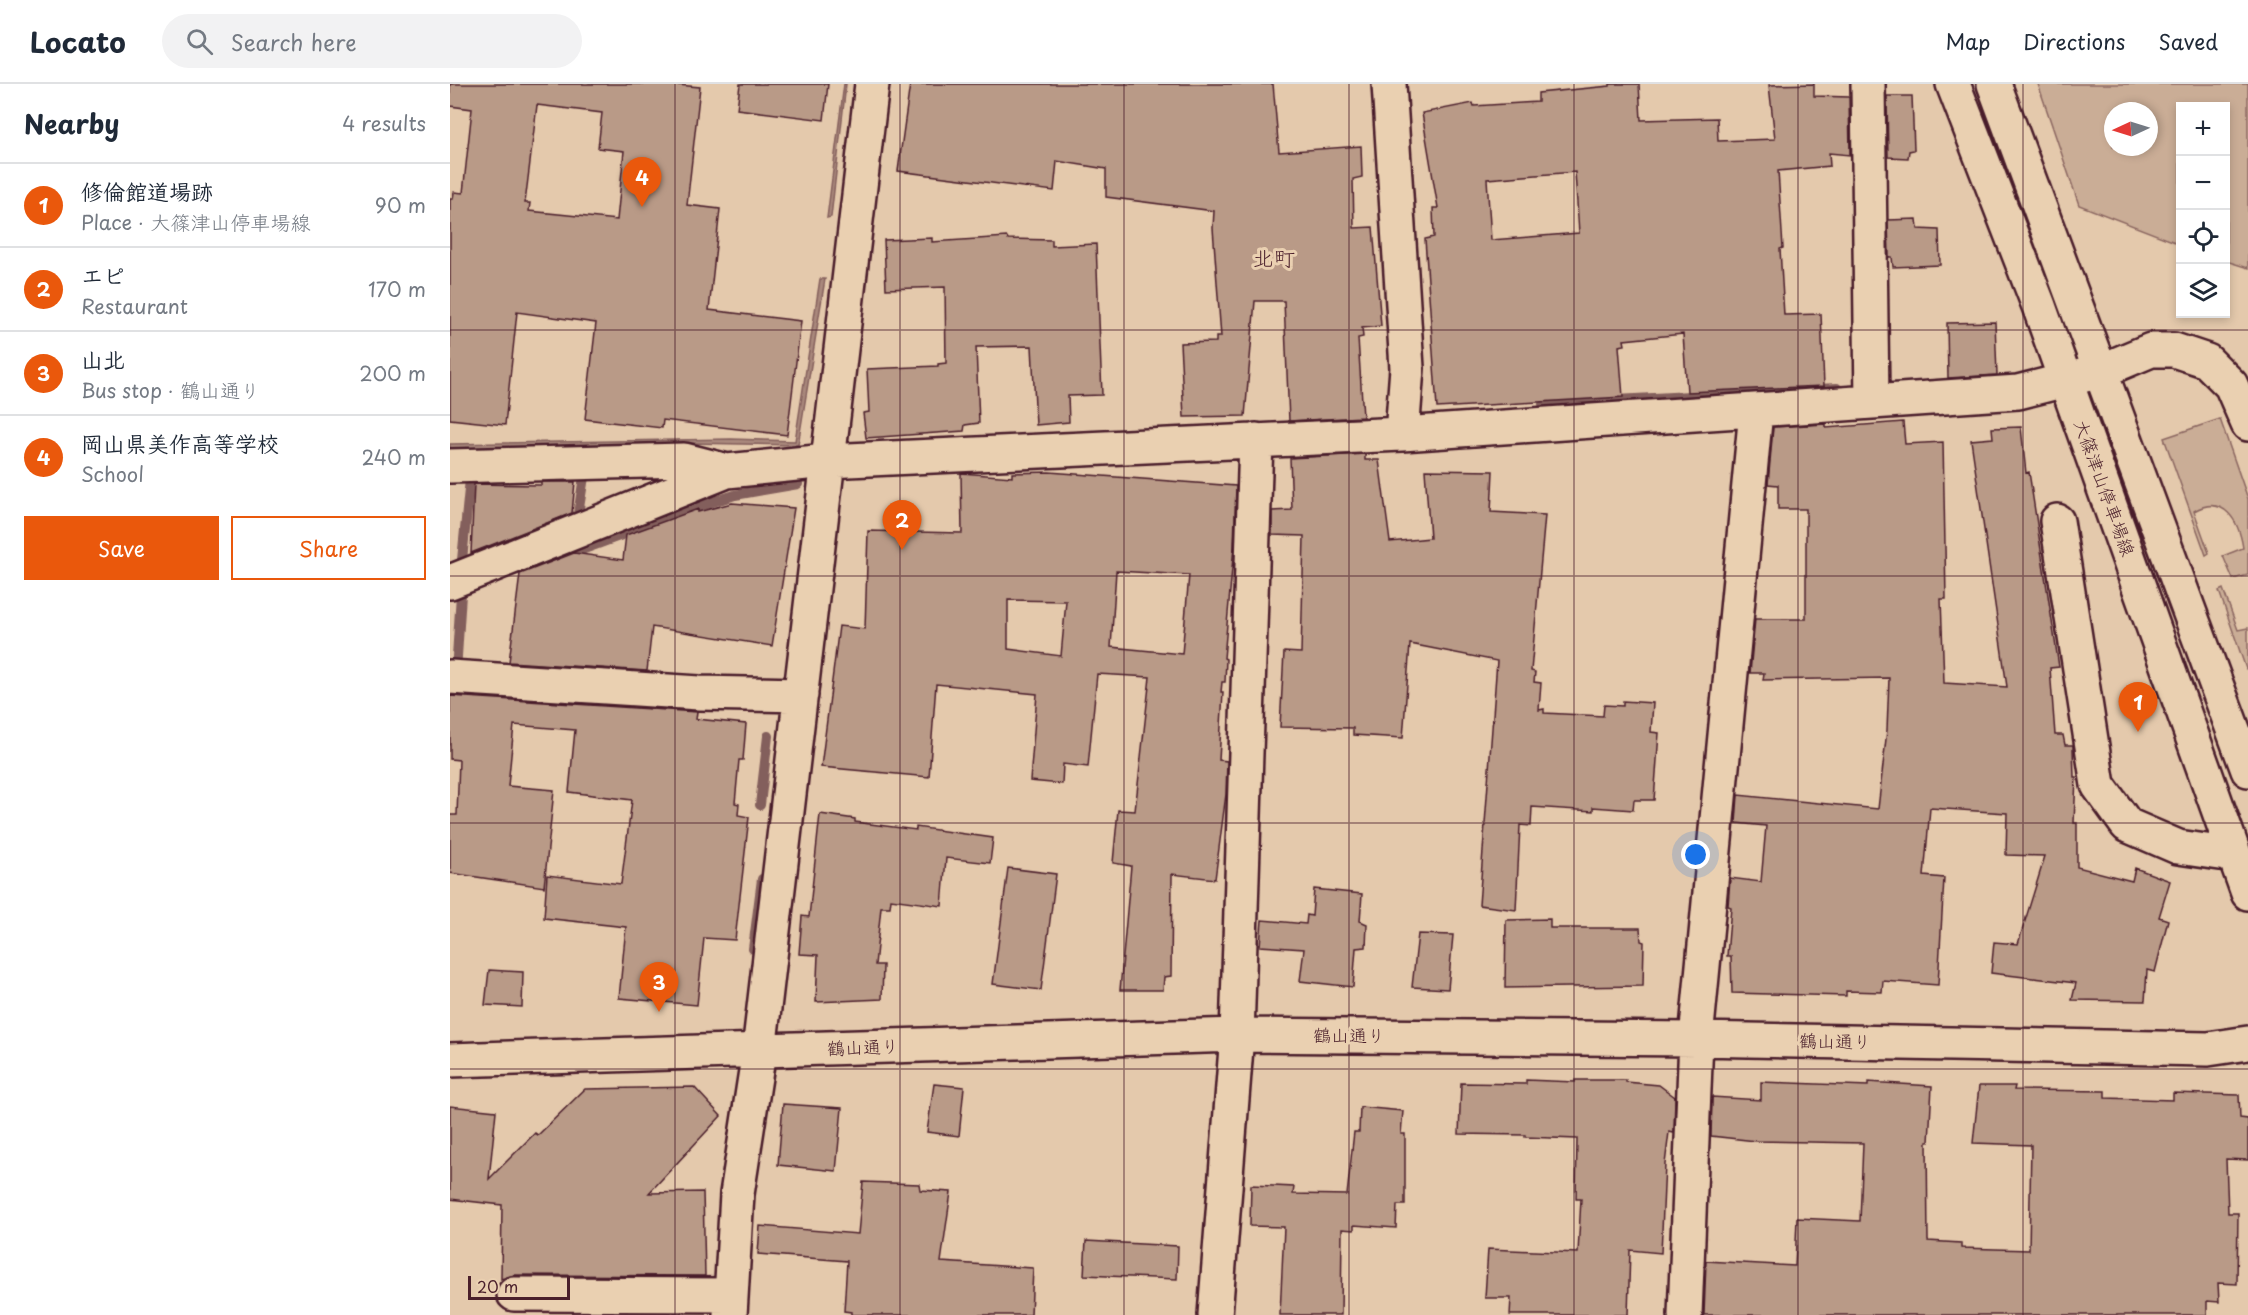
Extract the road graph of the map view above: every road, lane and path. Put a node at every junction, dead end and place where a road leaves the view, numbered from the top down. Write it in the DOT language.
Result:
graph roads {
  1 [pos="872,84"];
  2 [pos="1389,84"];
  3 [pos="1868,84"];
  4 [pos="1953,84"];
  5 [pos="1994,84"];
  6 [pos="2101,370"];
  7 [pos="2066,380"];
  8 [pos="1872,402"];
  9 [pos="1756,411"];
  10 [pos="2248,424"];
  11 [pos="1402,434"];
  12 [pos="1256,440"];
  13 [pos="827,461"];
  14 [pos="450,466"];
  15 [pos="727,471"];
  16 [pos="2057,521"];
  17 [pos="450,582"];
  18 [pos="450,677"];
  19 [pos="801,695"];
  20 [pos="2248,770"];
  21 [pos="2234,855"];
  22 [pos="2248,893"];
  23 [pos="1237,1035"];
  24 [pos="1696,1039"];
  25 [pos="2248,1043"];
  26 [pos="759,1051"];
  27 [pos="450,1060"];
  28 [pos="514,1294"];
  29 [pos="730,1305"];
  30 [pos="1215,1315"];
  31 [pos="1685,1315"];
  1 -- 13 [label="street"];
  2 -- 11 [label="street"];
  3 -- 8 [label="street"];
  4 -- 7 [label="street, 大篠津山停車場線"];
  5 -- 6 [label="street, 大篠津山停車場線"];
  6 -- 7 [label="street"];
  6 -- 10 [label="street"];
  6 -- 20 [label="street, 大篠津山停車場線"];
  7 -- 8 [label="street"];
  7 -- 21 [label="street, 大篠津山停車場線"];
  8 -- 9 [label="street"];
  9 -- 11 [label="street"];
  9 -- 24 [label="street"];
  11 -- 12 [label="street"];
  12 -- 13 [label="street"];
  12 -- 23 [label="street"];
  13 -- 15 [label="street"];
  13 -- 19 [label="street"];
  14 -- 15 [label="street"];
  15 -- 17 [label="street"];
  16 -- 21 [label="street"];
  18 -- 19 [label="street"];
  19 -- 26 [label="street"];
  21 -- 22 [label="street, 大篠津山停車場線"];
  23 -- 24 [label="street, 鶴山通り"];
  23 -- 26 [label="street, 鶴山通り"];
  23 -- 30 [label="street"];
  24 -- 25 [label="street, 鶴山通り"];
  24 -- 31 [label="street"];
  26 -- 27 [label="street, 鶴山通り"];
  26 -- 29 [label="street"];
  28 -- 29 [label="street"];
}
